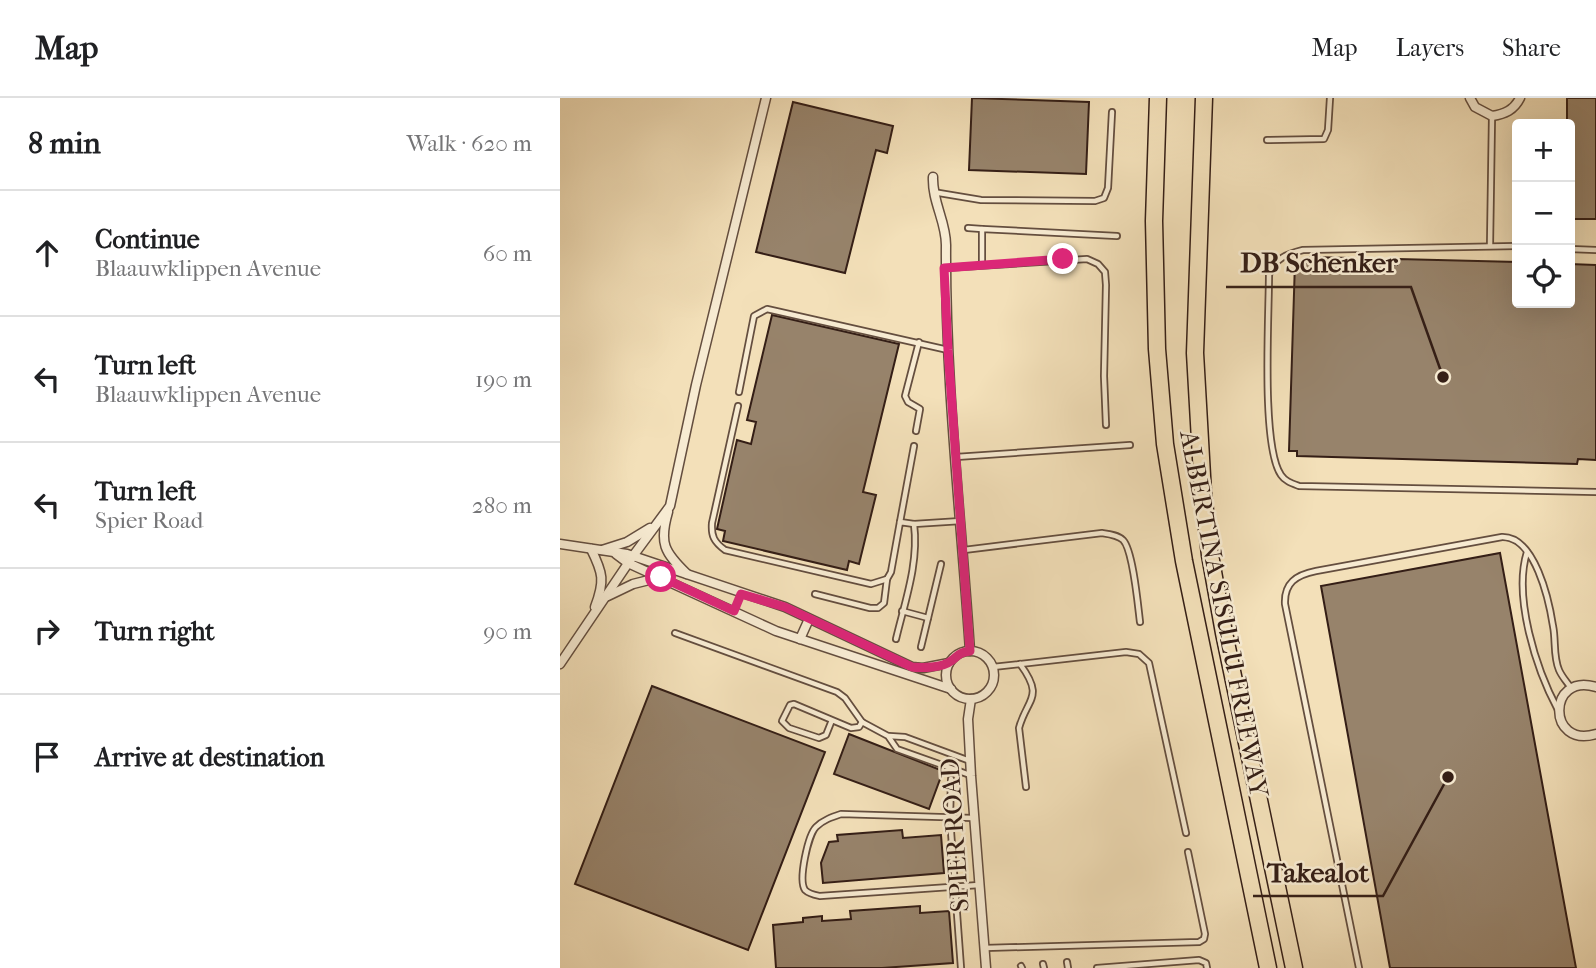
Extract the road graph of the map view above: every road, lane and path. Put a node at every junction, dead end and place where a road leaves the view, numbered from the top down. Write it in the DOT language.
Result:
graph roads {
  1 [pos="766,98"];
  2 [pos="1158,98"];
  3 [pos="1204,98"];
  4 [pos="1330,98"];
  5 [pos="1470,98"];
  6 [pos="1520,98"];
  7 [pos="1112,112"];
  8 [pos="1492,116"];
  9 [pos="1267,140"];
  10 [pos="933,177"];
  11 [pos="932,192"];
  12 [pos="968,229"];
  13 [pos="982,229"];
  14 [pos="1117,236"];
  15 [pos="1490,245"];
  16 [pos="1512,246"];
  17 [pos="1575,249"];
  18 [pos="1596,250"];
  19 [pos="982,265"];
  20 [pos="944,268"];
  21 [pos="919,342"];
  22 [pos="948,350"];
  23 [pos="739,392"];
  24 [pos="738,406"];
  25 [pos="1106,425"];
  26 [pos="916,431"];
  27 [pos="1130,445"];
  28 [pos="914,446"];
  29 [pos="956,457"];
  30 [pos="1596,492"];
  31 [pos="670,506"];
  32 [pos="961,521"];
  33 [pos="900,522"];
  34 [pos="914,524"];
  35 [pos="654,525"];
  36 [pos="560,544"];
  37 [pos="595,550"];
  38 [pos="964,550"];
  39 [pos="1527,552"];
  40 [pos="631,559"];
  41 [pos="941,564"];
  42 [pos="661,577"];
  43 [pos="690,577"];
  44 [pos="887,579"];
  45 [pos="741,594"];
  46 [pos="815,594"];
  47 [pos="607,597"];
  48 [pos="734,611"];
  49 [pos="902,611"];
  50 [pos="928,618"];
  51 [pos="809,619"];
  52 [pos="589,622"];
  53 [pos="1140,622"];
  54 [pos="675,634"];
  55 [pos="800,639"];
  56 [pos="896,639"];
  57 [pos="922,647"];
  58 [pos="970,651"];
  59 [pos="949,663"];
  60 [pos="560,664"];
  61 [pos="1020,664"];
  62 [pos="993,667"];
  63 [pos="1596,687"];
  64 [pos="1572,688"];
  65 [pos="950,689"];
  66 [pos="971,699"];
  67 [pos="1558,710"];
  68 [pos="832,720"];
  69 [pos="862,722"];
  70 [pos="1596,734"];
  71 [pos="888,736"];
  72 [pos="971,761"];
  73 [pos="971,776"];
  74 [pos="951,779"];
  75 [pos="1026,787"];
  76 [pos="950,818"];
  77 [pos="974,818"];
  78 [pos="1186,833"];
  79 [pos="1188,852"];
  80 [pos="979,885"];
  81 [pos="955,886"];
  82 [pos="985,948"];
  83 [pos="961,968"];
  84 [pos="986,968"];
  85 [pos="1097,968"];
  86 [pos="1207,968"];
  87 [pos="1268,968"];
  88 [pos="1294,968"];
  89 [pos="1359,968"];
  1 -- 31 [label="street"];
  2 -- 87 [label="highway, ALBERTINA SISULU FREEWAY"];
  3 -- 88 [label="highway, ALBERTINA SISULU FREEWAY"];
  4 -- 9 [label="lane"];
  5 -- 8 [label="street"];
  6 -- 8 [label="street"];
  7 -- 11 [label="lane"];
  8 -- 15 [label="lane"];
  10 -- 11 [label="street"];
  11 -- 20 [label="street"];
  12 -- 13 [label="lane"];
  13 -- 14 [label="lane"];
  13 -- 19 [label="lane"];
  15 -- 16 [label="lane"];
  15 -- 30 [label="lane"];
  17 -- 18 [label="lane"];
  19 -- 20 [label="lane"];
  19 -- 25 [label="lane"];
  20 -- 22 [label="street"];
  21 -- 22 [label="lane"];
  21 -- 23 [label="lane"];
  21 -- 26 [label="lane"];
  22 -- 29 [label="street"];
  24 -- 44 [label="lane"];
  27 -- 29 [label="lane"];
  28 -- 33 [label="lane"];
  29 -- 32 [label="street"];
  31 -- 35 [label="street"];
  31 -- 43 [label="street"];
  32 -- 34 [label="lane"];
  32 -- 38 [label="street"];
  33 -- 34 [label="lane"];
  33 -- 44 [label="lane"];
  34 -- 49 [label="lane"];
  35 -- 37 [label="street"];
  35 -- 40 [label="street"];
  36 -- 37 [label="street"];
  37 -- 40 [label="street"];
  37 -- 52 [label="street"];
  38 -- 53 [label="lane"];
  38 -- 58 [label="street"];
  39 -- 64 [label="lane"];
  39 -- 67 [label="lane"];
  39 -- 89 [label="lane"];
  40 -- 42 [label="street"];
  40 -- 43 [label="street"];
  40 -- 47 [label="street"];
  41 -- 50 [label="lane"];
  42 -- 47 [label="street"];
  42 -- 48 [label="street"];
  43 -- 45 [label="street"];
  44 -- 46 [label="lane"];
  45 -- 48 [label="street"];
  45 -- 51 [label="street"];
  47 -- 52 [label="street"];
  48 -- 55 [label="street"];
  49 -- 50 [label="lane"];
  49 -- 56 [label="lane"];
  50 -- 57 [label="lane"];
  51 -- 55 [label="street"];
  51 -- 59 [label="street"];
  52 -- 60 [label="street"];
  54 -- 69 [label="lane"];
  55 -- 65 [label="street"];
  58 -- 59 [label="street"];
  58 -- 62 [label="street"];
  59 -- 65 [label="street"];
  61 -- 62 [label="lane"];
  61 -- 75 [label="lane"];
  61 -- 78 [label="lane"];
  62 -- 66 [label="street"];
  63 -- 64 [label="street"];
  64 -- 67 [label="street"];
  65 -- 66 [label="street"];
  66 -- 72 [label="street, SPIER ROAD"];
  67 -- 70 [label="street"];
  68 -- 68 [label="lane"];
  68 -- 69 [label="lane"];
  69 -- 71 [label="lane"];
  71 -- 72 [label="lane"];
  71 -- 73 [label="lane"];
  72 -- 73 [label="street, SPIER ROAD"];
  73 -- 77 [label="street, SPIER ROAD"];
  74 -- 76 [label="lane"];
  76 -- 77 [label="lane"];
  76 -- 81 [label="lane"];
  76 -- 81 [label="lane"];
  77 -- 80 [label="street, SPIER ROAD"];
  79 -- 82 [label="lane"];
  80 -- 81 [label="lane"];
  80 -- 82 [label="street, SPIER ROAD"];
  81 -- 83 [label="lane"];
  82 -- 84 [label="street, SPIER ROAD"];
  85 -- 86 [label="lane"];
}
